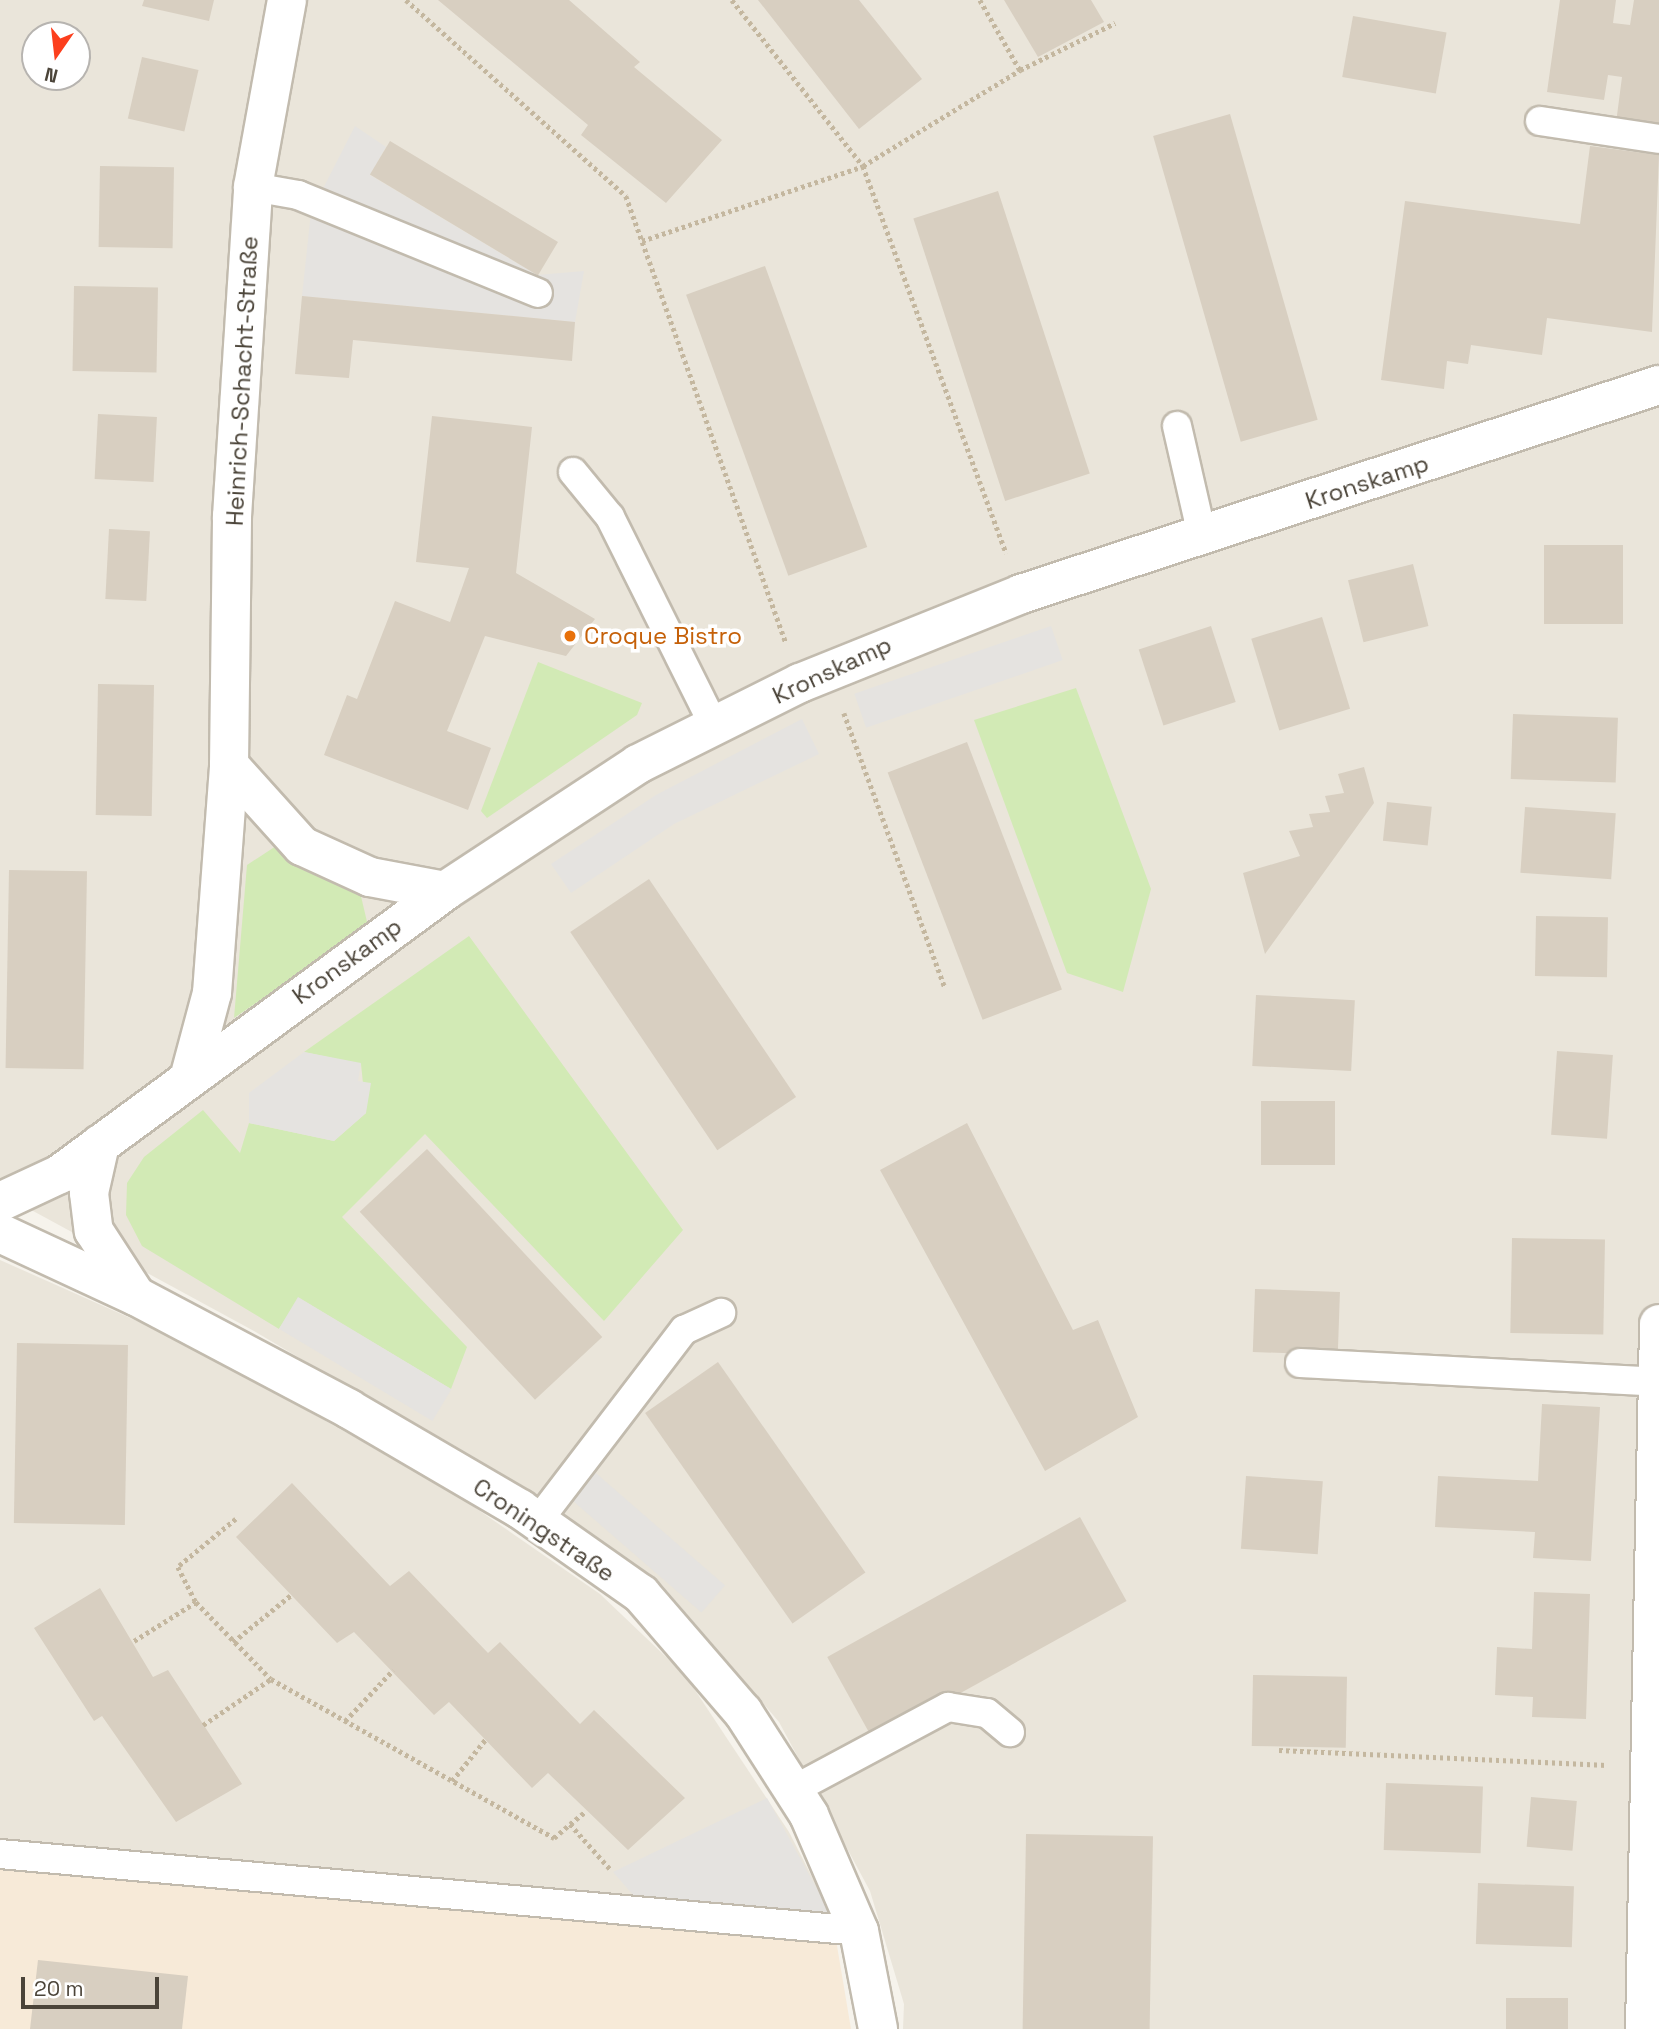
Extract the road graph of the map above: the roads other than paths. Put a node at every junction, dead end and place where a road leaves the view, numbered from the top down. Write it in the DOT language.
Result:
graph roads {
  1 [pos="287,0"];
  2 [pos="1540,121"];
  3 [pos="1659,139"];
  4 [pos="253,187"];
  5 [pos="538,293"];
  6 [pos="1659,385"];
  7 [pos="1177,426"];
  8 [pos="573,471"];
  9 [pos="1202,535"];
  10 [pos="714,726"];
  11 [pos="229,765"];
  12 [pos="444,891"];
  13 [pos="190,1075"];
  14 [pos="100,1144"];
  15 [pos="2,1231"];
  16 [pos="136,1296"];
  17 [pos="721,1313"];
  18 [pos="1659,1324"];
  19 [pos="1300,1363"];
  20 [pos="1658,1382"];
  21 [pos="537,1522"];
  22 [pos="1657,1553"];
  23 [pos="1010,1732"];
  24 [pos="793,1790"];
  25 [pos="0,1854"];
  26 [pos="859,1931"];
  27 [pos="878,2029"];
  28 [pos="1645,2029"];
  1 -- 4 [label="street, Heinrich-Schacht-Straße"];
  2 -- 3 [label="lane"];
  4 -- 5 [label="lane"];
  4 -- 11 [label="street, Heinrich-Schacht-Straße"];
  6 -- 9 [label="street, Kronskamp"];
  7 -- 9 [label="lane"];
  8 -- 10 [label="lane"];
  9 -- 10 [label="street, Kronskamp"];
  10 -- 12 [label="street, Kronskamp"];
  11 -- 12 [label="street"];
  11 -- 13 [label="street, Heinrich-Schacht-Straße"];
  12 -- 13 [label="street, Kronskamp"];
  13 -- 14 [label="street, Kronskamp"];
  14 -- 15 [label="street, Kronskamp"];
  14 -- 16 [label="street"];
  15 -- 16 [label="street, Croningstraße"];
  16 -- 21 [label="street, Croningstraße"];
  17 -- 21 [label="lane"];
  18 -- 20 [label="street"];
  19 -- 20 [label="lane"];
  20 -- 22 [label="street"];
  21 -- 24 [label="street, Croningstraße"];
  22 -- 28 [label="street"];
  23 -- 24 [label="lane"];
  24 -- 26 [label="street, Croningstraße"];
  25 -- 26 [label="lane"];
  26 -- 27 [label="street, Croningstraße"];
}
